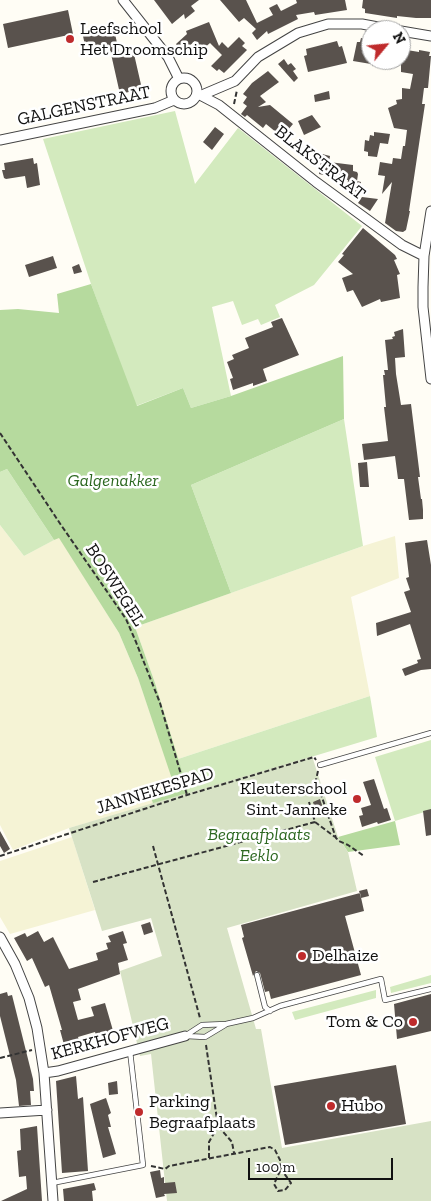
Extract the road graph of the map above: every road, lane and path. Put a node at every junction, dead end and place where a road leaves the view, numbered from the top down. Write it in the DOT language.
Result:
graph roads {
  1 [pos="122,0"];
  2 [pos="361,24"];
  3 [pos="411,33"];
  4 [pos="431,36"];
  5 [pos="238,77"];
  6 [pos="180,78"];
  7 [pos="200,95"];
  8 [pos="174,100"];
  9 [pos="232,114"];
  10 [pos="0,140"];
  11 [pos="431,211"];
  12 [pos="424,256"];
  13 [pos="431,379"];
  14 [pos="0,433"];
  15 [pos="431,733"];
  16 [pos="320,766"];
  17 [pos="187,795"];
  18 [pos="309,802"];
  19 [pos="315,822"];
  20 [pos="336,838"];
  21 [pos="153,846"];
  22 [pos="0,856"];
  23 [pos="364,856"];
  24 [pos="158,864"];
  25 [pos="93,882"];
  26 [pos="0,937"];
  27 [pos="257,975"];
  28 [pos="431,989"];
  29 [pos="270,1011"];
  30 [pos="226,1024"];
  31 [pos="202,1025"];
  32 [pos="185,1036"];
  33 [pos="205,1037"];
  34 [pos="41,1047"];
  35 [pos="130,1050"];
  36 [pos="0,1058"];
  37 [pos="44,1073"];
  38 [pos="47,1110"];
  39 [pos="0,1113"];
  40 [pos="218,1126"];
  41 [pos="234,1154"];
  42 [pos="209,1158"];
  43 [pos="143,1165"];
  44 [pos="280,1169"];
  45 [pos="52,1183"];
  46 [pos="53,1201"];
  1 -- 6 [label="street"];
  2 -- 5 [label="street"];
  3 -- 4 [label="street"];
  5 -- 7 [label="street"];
  5 -- 9 [label="path"];
  6 -- 7 [label="street"];
  6 -- 8 [label="street"];
  7 -- 8 [label="street"];
  7 -- 9 [label="street, BLAKSTRAAT"];
  8 -- 10 [label="street, GALGENSTRAAT"];
  9 -- 12 [label="street, BLAKSTRAAT"];
  11 -- 12 [label="street"];
  12 -- 13 [label="street"];
  14 -- 17 [label="path, BOSWEGEL"];
  15 -- 16 [label="lane"];
  16 -- 17 [label="path, JANNEKESPAD"];
  16 -- 20 [label="path"];
  17 -- 22 [label="path, JANNEKESPAD"];
  18 -- 19 [label="path"];
  19 -- 20 [label="path"];
  19 -- 24 [label="path"];
  20 -- 23 [label="path"];
  21 -- 24 [label="path"];
  24 -- 25 [label="path"];
  24 -- 31 [label="path"];
  26 -- 34 [label="street"];
  27 -- 29 [label="lane"];
  28 -- 29 [label="lane"];
  29 -- 30 [label="lane"];
  30 -- 31 [label="lane"];
  30 -- 33 [label="lane"];
  31 -- 32 [label="lane"];
  32 -- 33 [label="lane"];
  32 -- 35 [label="street, KERKHOFWEG"];
  33 -- 40 [label="path"];
  34 -- 36 [label="path"];
  34 -- 37 [label="street"];
  35 -- 37 [label="street, KERKHOFWEG"];
  35 -- 43 [label="lane"];
  37 -- 38 [label="street"];
  38 -- 39 [label="street"];
  38 -- 45 [label="street"];
  40 -- 41 [label="path"];
  40 -- 42 [label="path"];
  41 -- 42 [label="path"];
  41 -- 44 [label="path"];
  42 -- 43 [label="path"];
  43 -- 45 [label="lane"];
  44 -- 44 [label="path"];
  45 -- 46 [label="street"];
}
